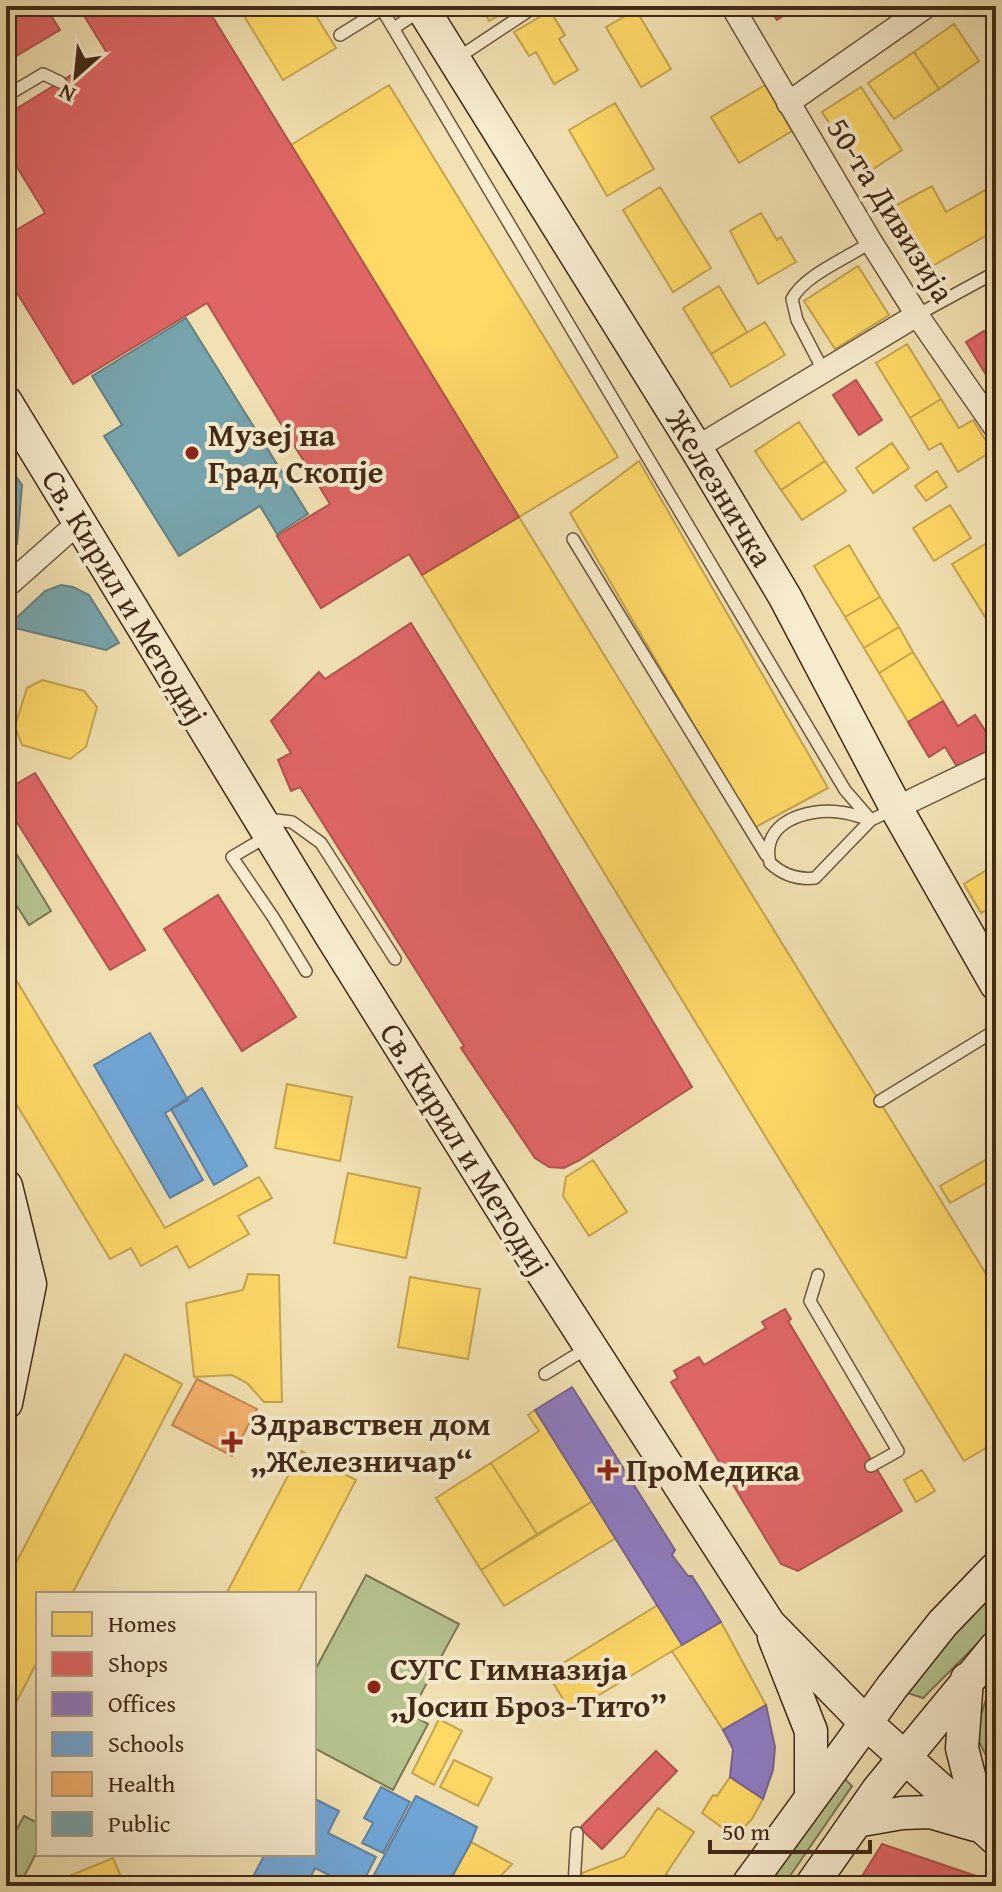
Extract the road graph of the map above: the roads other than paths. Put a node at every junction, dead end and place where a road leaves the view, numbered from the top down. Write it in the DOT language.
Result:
graph roads {
  1 [pos="536,6"];
  2 [pos="732,6"];
  3 [pos="927,6"];
  4 [pos="381,8"];
  5 [pos="422,8"];
  6 [pos="394,28"];
  7 [pos="340,35"];
  8 [pos="455,59"];
  9 [pos="60,82"];
  10 [pos="6,96"];
  11 [pos="788,103"];
  12 [pos="871,242"];
  13 [pos="996,272"];
  14 [pos="917,315"];
  15 [pos="823,370"];
  16 [pos="6,402"];
  17 [pos="996,429"];
  18 [pos="696,448"];
  19 [pos="78,523"];
  20 [pos="573,539"];
  21 [pos="6,587"];
  22 [pos="996,760"];
  23 [pos="884,814"];
  24 [pos="264,826"];
  25 [pos="769,859"];
  26 [pos="395,959"];
  27 [pos="306,971"];
  28 [pos="996,984"];
  29 [pos="996,1030"];
  30 [pos="880,1101"];
  31 [pos="6,1186"];
  32 [pos="818,1275"];
  33 [pos="591,1346"];
  34 [pos="545,1374"];
  35 [pos="6,1403"];
  36 [pos="871,1466"];
  37 [pos="996,1568"];
  38 [pos="769,1624"];
  39 [pos="996,1647"];
  40 [pos="967,1679"];
  41 [pos="865,1722"];
  42 [pos="904,1756"];
  43 [pos="811,1795"];
  44 [pos="856,1821"];
  45 [pos="577,1833"];
  46 [pos="989,1833"];
  47 [pos="574,1886"];
  48 [pos="747,1886"];
  49 [pos="811,1886"];
  1 -- 8 [label="lane"];
  2 -- 11 [label="street, 50-та Дивизија"];
  3 -- 11 [label="street, 50-та Дивизија"];
  4 -- 6 [label="lane"];
  4 -- 7 [label="lane"];
  5 -- 6 [label="lane"];
  5 -- 8 [label="street, Железничка"];
  6 -- 23 [label="lane"];
  8 -- 18 [label="street, Железничка"];
  9 -- 10 [label="lane"];
  11 -- 12 [label="street, 50-та Дивизија"];
  12 -- 14 [label="street, 50-та Дивизија"];
  12 -- 15 [label="lane"];
  13 -- 14 [label="lane"];
  14 -- 15 [label="street"];
  14 -- 17 [label="street, 50-та Дивизија"];
  15 -- 18 [label="street"];
  16 -- 19 [label="street, Св. Кирил и Методиј"];
  18 -- 23 [label="street, Железничка"];
  19 -- 21 [label="street"];
  19 -- 24 [label="street, Св. Кирил и Методиј"];
  20 -- 25 [label="lane"];
  22 -- 23 [label="street"];
  23 -- 25 [label="lane"];
  23 -- 25 [label="lane"];
  23 -- 28 [label="street, Железничка"];
  24 -- 26 [label="lane"];
  24 -- 27 [label="lane"];
  24 -- 33 [label="street, Св. Кирил и Методиј"];
  29 -- 30 [label="lane"];
  31 -- 35 [label="street"];
  32 -- 36 [label="lane"];
  33 -- 34 [label="lane"];
  33 -- 38 [label="street, Св. Кирил и Методиј"];
  37 -- 41 [label="street"];
  38 -- 41 [label="street, Св. Кирил и Методиј"];
  38 -- 43 [label="street"];
  39 -- 40 [label="street"];
  40 -- 42 [label="street"];
  40 -- 46 [label="street"];
  41 -- 42 [label="street, Св. Кирил и Методиј"];
  41 -- 43 [label="street"];
  42 -- 44 [label="street"];
  42 -- 46 [label="street, Св. Кирил и Методиј"];
  43 -- 48 [label="street"];
  44 -- 46 [label="street"];
  44 -- 49 [label="street"];
  45 -- 47 [label="lane"];
}
